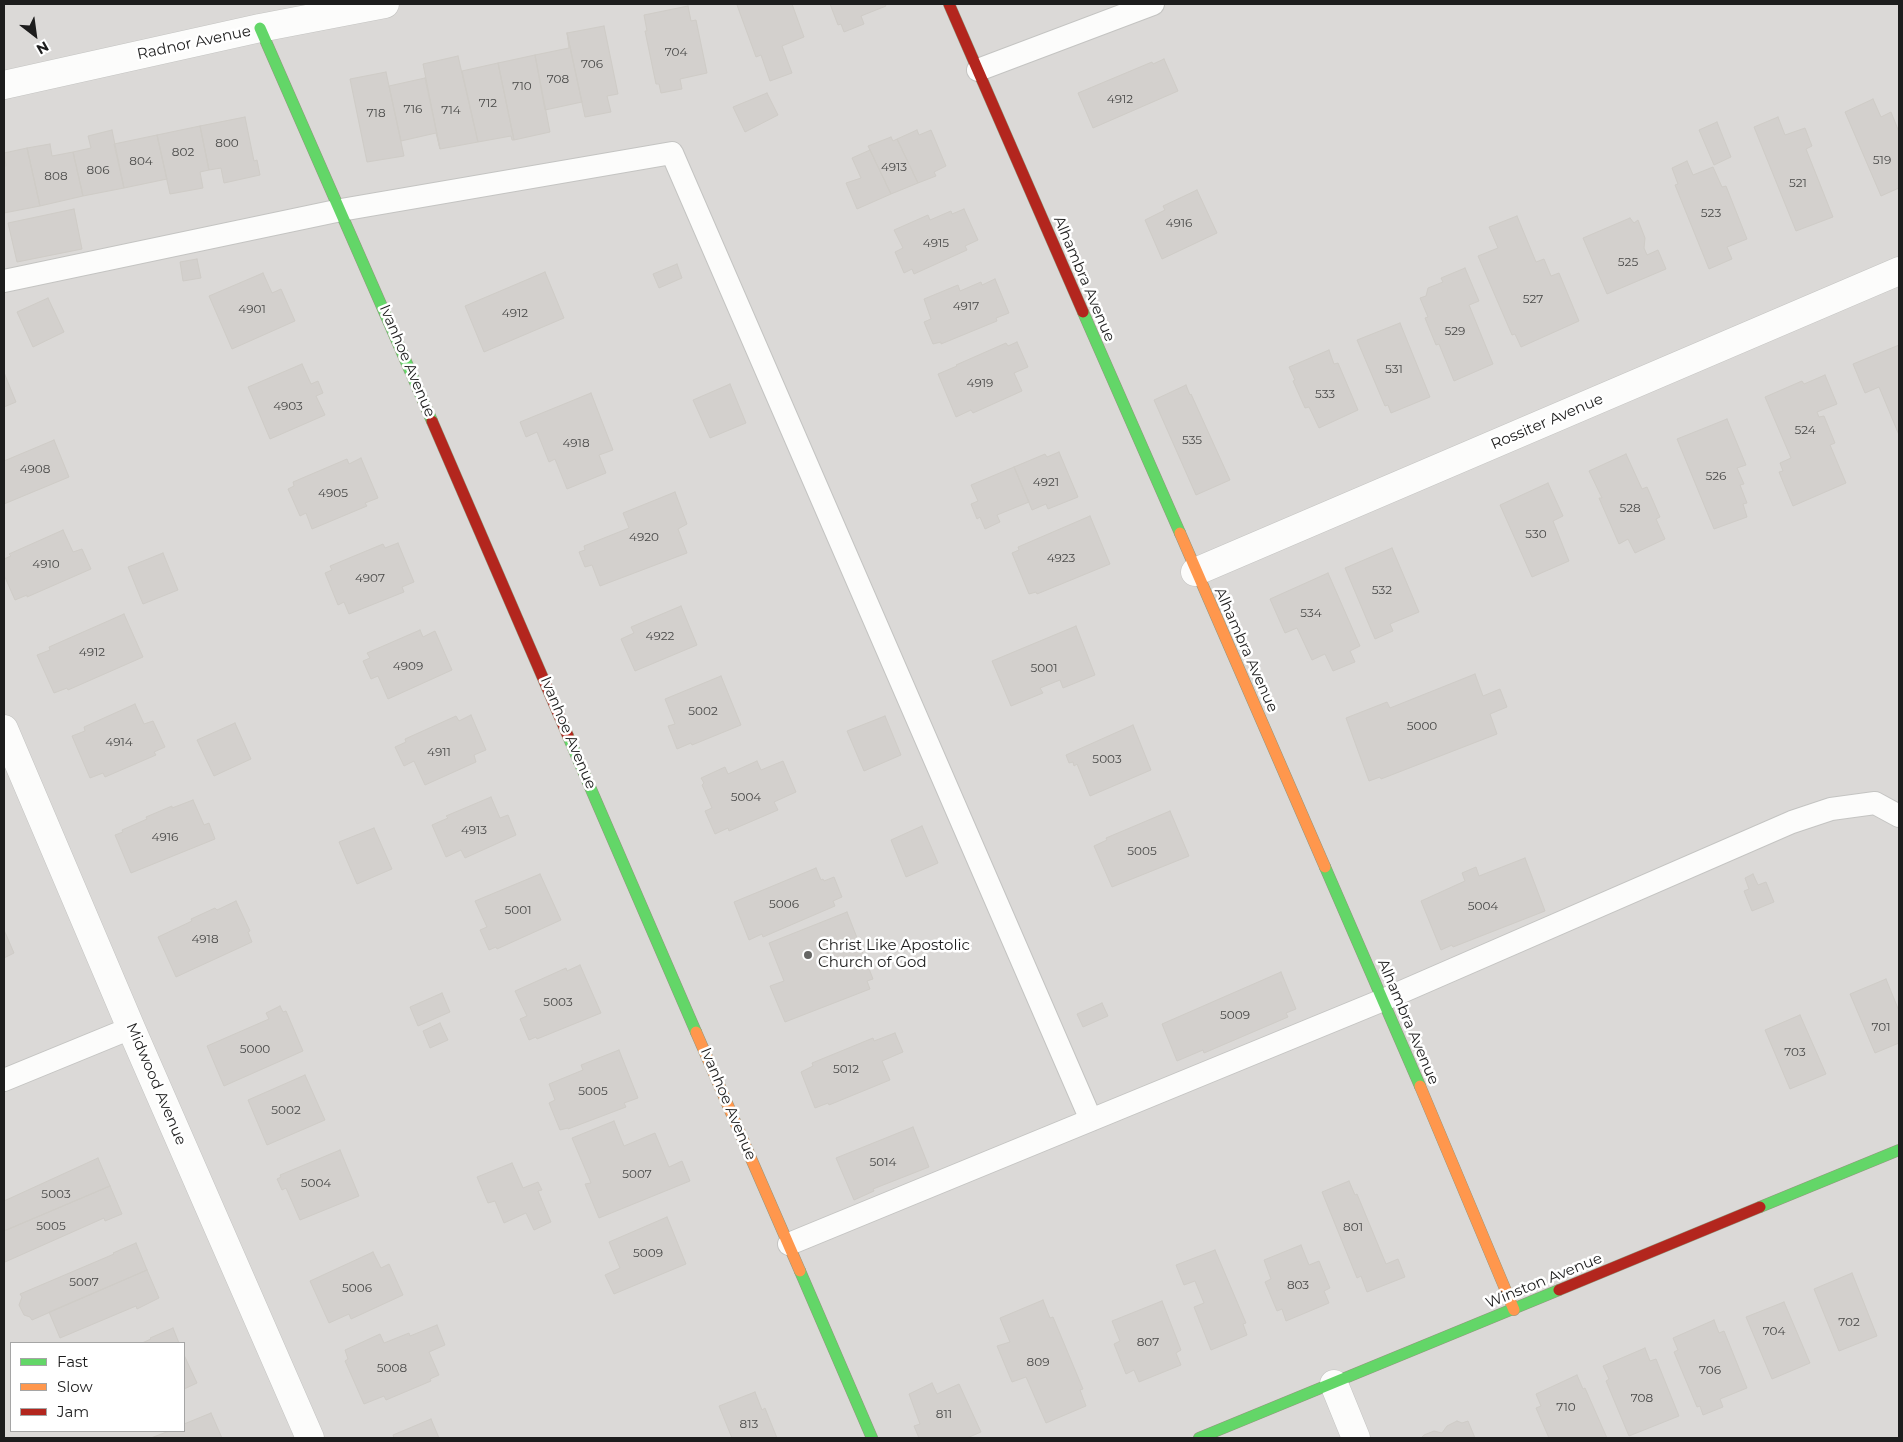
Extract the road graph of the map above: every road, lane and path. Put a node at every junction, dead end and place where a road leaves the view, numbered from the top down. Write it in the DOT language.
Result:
graph roads {
  1 [pos="385,4"];
  2 [pos="949,4"];
  3 [pos="1153,4"];
  4 [pos="260,28"];
  5 [pos="978,70"];
  6 [pos="4,85"];
  7 [pos="341,210"];
  8 [pos="1899,271"];
  9 [pos="4,281"];
  10 [pos="1195,572"];
  11 [pos="4,729"];
  12 [pos="1899,816"];
  13 [pos="1383,1000"];
  14 [pos="131,1028"];
  15 [pos="4,1080"];
  16 [pos="1091,1120"];
  17 [pos="1899,1150"];
  18 [pos="789,1244"];
  19 [pos="1514,1310"];
  20 [pos="1334,1384"];
  21 [pos="310,1438"];
  22 [pos="872,1438"];
  23 [pos="1199,1438"];
  24 [pos="1356,1438"];
  1 -- 4 [label="street, Radnor Avenue"];
  2 -- 5 [label="street, Alhambra Avenue"];
  3 -- 5 [label="lane"];
  4 -- 6 [label="street, Radnor Avenue"];
  4 -- 7 [label="street, Ivanhoe Avenue"];
  5 -- 10 [label="street, Alhambra Avenue"];
  7 -- 9 [label="lane"];
  7 -- 16 [label="lane"];
  7 -- 18 [label="street, Ivanhoe Avenue"];
  8 -- 10 [label="street, Rossiter Avenue"];
  10 -- 13 [label="street, Alhambra Avenue"];
  11 -- 14 [label="street, Midwood Avenue"];
  12 -- 13 [label="lane"];
  13 -- 16 [label="lane"];
  13 -- 19 [label="street, Alhambra Avenue"];
  14 -- 15 [label="lane"];
  14 -- 21 [label="street, Midwood Avenue"];
  16 -- 18 [label="lane"];
  17 -- 19 [label="street, Winston Avenue"];
  18 -- 22 [label="street, Ivanhoe Avenue"];
  19 -- 20 [label="street, Winston Avenue"];
  20 -- 23 [label="street, Winston Avenue"];
  20 -- 24 [label="street"];
}
